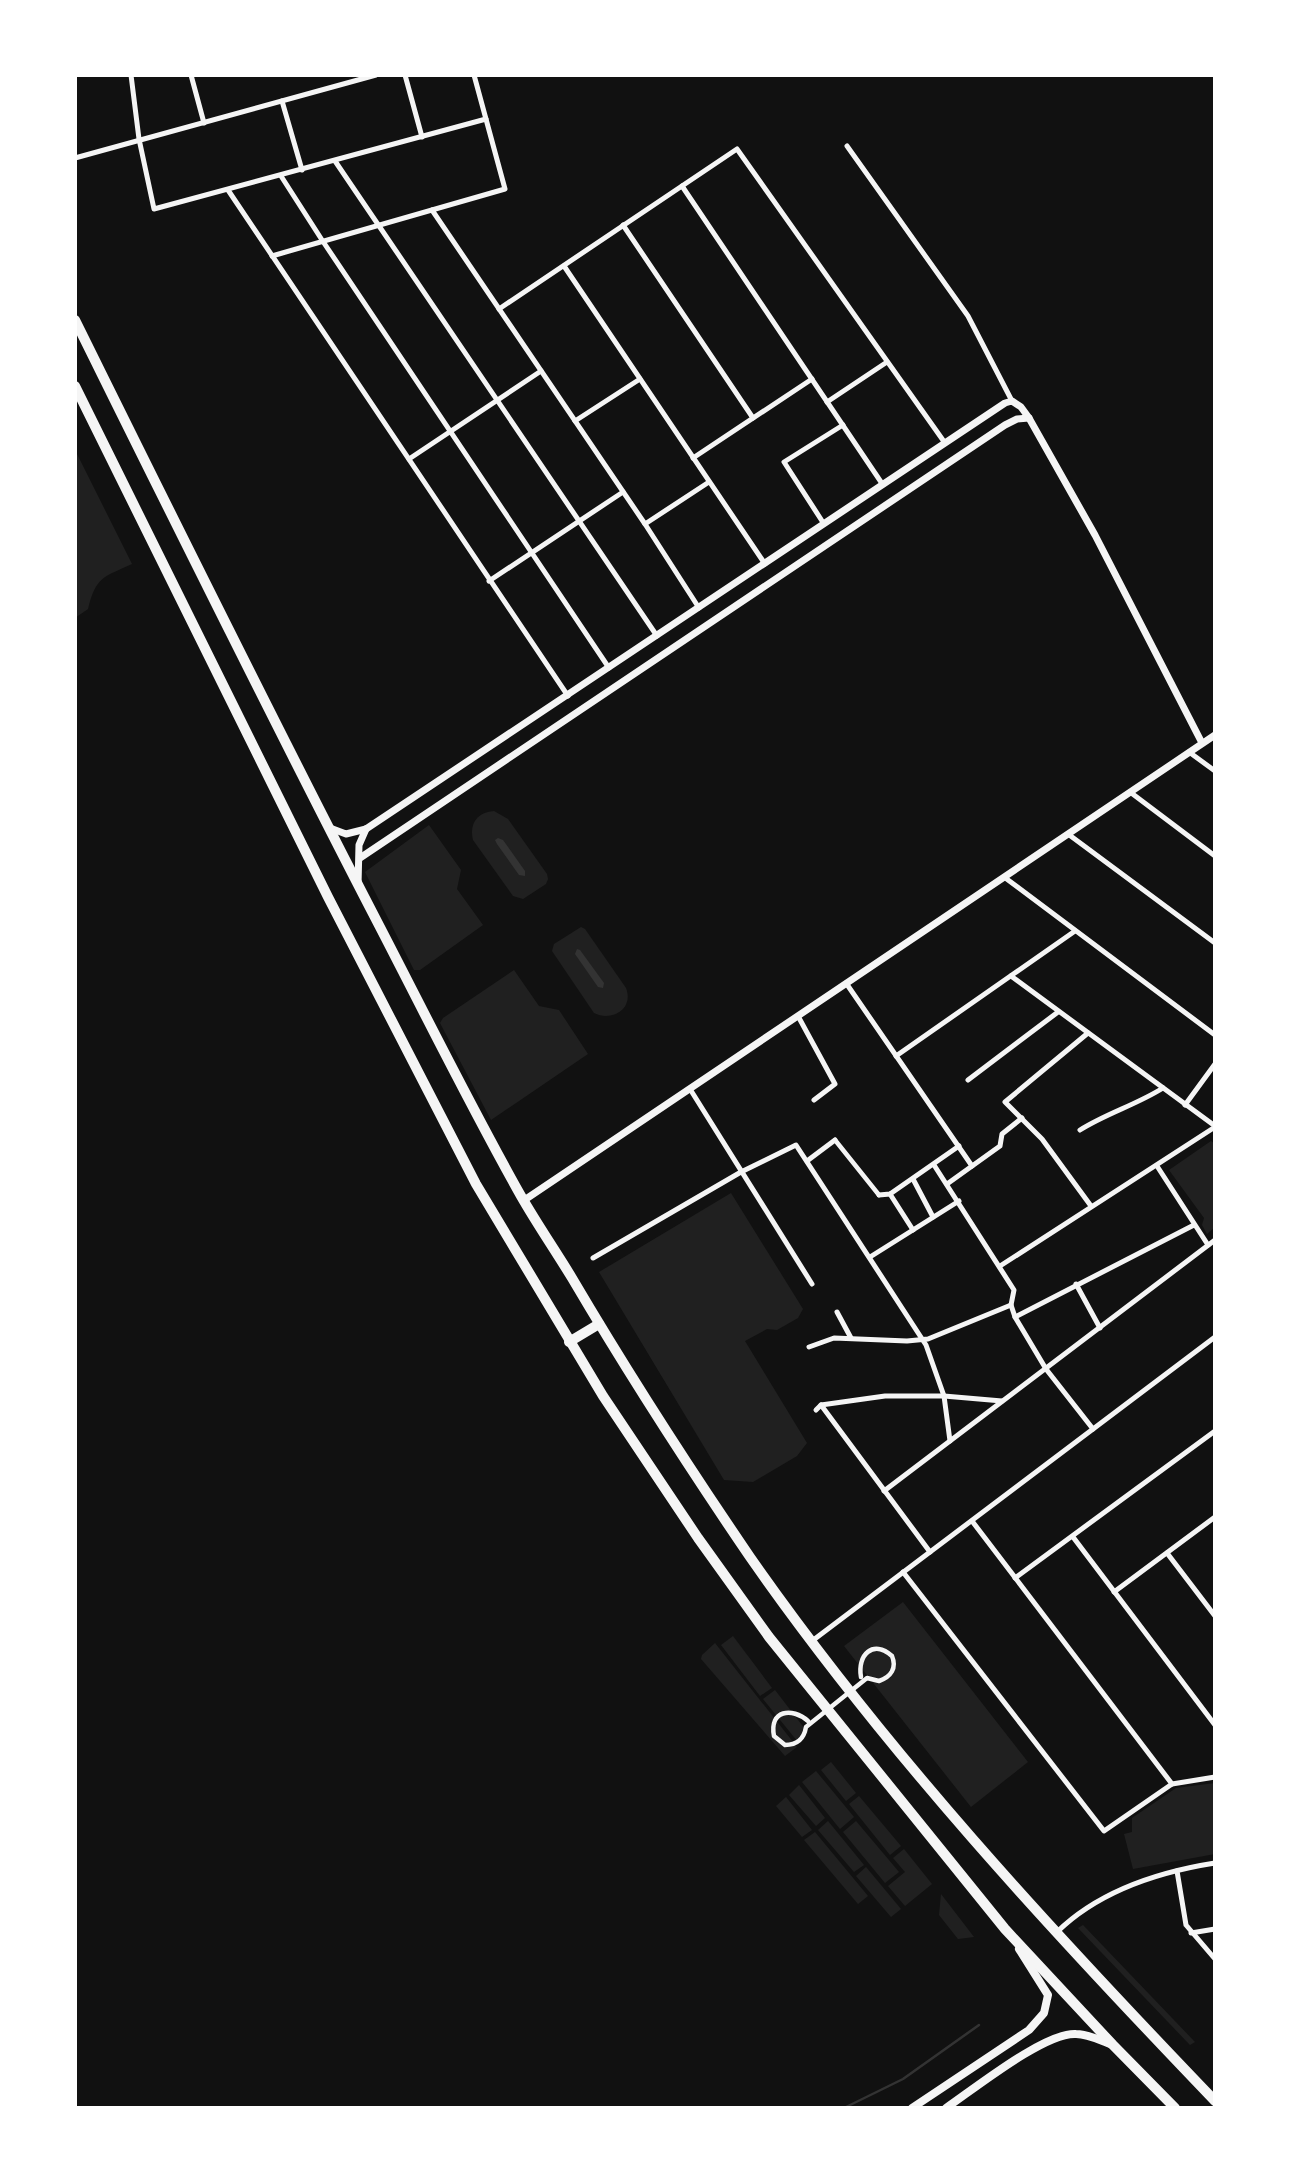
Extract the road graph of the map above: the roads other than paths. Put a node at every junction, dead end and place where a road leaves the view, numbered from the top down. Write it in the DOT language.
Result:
graph roads {
  1 [pos="140,75"];
  2 [pos="191,75"];
  3 [pos="376,75"];
  4 [pos="405,75"];
  5 [pos="474,75"];
  6 [pos="131,76"];
  7 [pos="282,102"];
  8 [pos="486,119"];
  9 [pos="204,123"];
  10 [pos="422,136"];
  11 [pos="139,139"];
  12 [pos="847,146"];
  13 [pos="75,158"];
  14 [pos="335,161"];
  15 [pos="302,170"];
  16 [pos="281,176"];
  17 [pos="682,186"];
  18 [pos="228,190"];
  19 [pos="432,210"];
  20 [pos="378,225"];
  21 [pos="623,225"];
  22 [pos="322,240"];
  23 [pos="272,256"];
  24 [pos="564,266"];
  25 [pos="499,309"];
  26 [pos="75,320"];
  27 [pos="887,362"];
  28 [pos="541,371"];
  29 [pos="640,379"];
  30 [pos="812,379"];
  31 [pos="75,386"];
  32 [pos="497,400"];
  33 [pos="1012,401"];
  34 [pos="827,402"];
  35 [pos="753,418"];
  36 [pos="1029,418"];
  37 [pos="575,421"];
  38 [pos="843,425"];
  39 [pos="450,431"];
  40 [pos="945,443"];
  41 [pos="693,458"];
  42 [pos="409,459"];
  43 [pos="709,482"];
  44 [pos="883,485"];
  45 [pos="623,492"];
  46 [pos="839,514"];
  47 [pos="579,522"];
  48 [pos="645,524"];
  49 [pos="824,524"];
  50 [pos="849,530"];
  51 [pos="532,553"];
  52 [pos="765,564"];
  53 [pos="489,581"];
  54 [pos="699,608"];
  55 [pos="657,636"];
  56 [pos="637,650"];
  57 [pos="647,665"];
  58 [pos="609,668"];
  59 [pos="568,696"];
  60 [pos="1215,735"];
  61 [pos="1202,743"];
  62 [pos="1189,752"];
  63 [pos="1215,771"];
  64 [pos="1130,792"];
  65 [pos="327,826"];
  66 [pos="366,830"];
  67 [pos="1068,834"];
  68 [pos="1215,856"];
  69 [pos="360,858"];
  70 [pos="1004,877"];
  71 [pos="358,886"];
  72 [pos="1075,931"];
  73 [pos="1215,943"];
  74 [pos="1011,976"];
  75 [pos="846,983"];
  76 [pos="1058,1012"];
  77 [pos="798,1016"];
  78 [pos="1214,1032"];
  79 [pos="1088,1033"];
  80 [pos="896,1056"];
  81 [pos="1215,1065"];
  82 [pos="968,1080"];
  83 [pos="690,1088"];
  84 [pos="1163,1088"];
  85 [pos="814,1100"];
  86 [pos="1185,1105"];
  87 [pos="1022,1118"];
  88 [pos="1215,1127"];
  89 [pos="1080,1130"];
  90 [pos="835,1140"];
  91 [pos="959,1146"];
  92 [pos="807,1161"];
  93 [pos="934,1165"];
  94 [pos="972,1166"];
  95 [pos="1157,1166"];
  96 [pos="741,1172"];
  97 [pos="913,1179"];
  98 [pos="947,1184"];
  99 [pos="890,1194"];
  100 [pos="879,1195"];
  101 [pos="523,1200"];
  102 [pos="959,1201"];
  103 [pos="1091,1206"];
  104 [pos="933,1217"];
  105 [pos="1194,1225"];
  106 [pos="913,1230"];
  107 [pos="1215,1240"];
  108 [pos="1208,1245"];
  109 [pos="870,1257"];
  110 [pos="593,1258"];
  111 [pos="1000,1266"];
  112 [pos="812,1284"];
  113 [pos="1076,1284"];
  114 [pos="1011,1305"];
  115 [pos="837,1312"];
  116 [pos="1015,1317"];
  117 [pos="599,1324"];
  118 [pos="1100,1328"];
  119 [pos="1215,1337"];
  120 [pos="850,1338"];
  121 [pos="923,1339"];
  122 [pos="569,1342"];
  123 [pos="809,1348"];
  124 [pos="1046,1369"];
  125 [pos="944,1396"];
  126 [pos="1002,1401"];
  127 [pos="821,1405"];
  128 [pos="816,1410"];
  129 [pos="1093,1429"];
  130 [pos="1215,1431"];
  131 [pos="950,1441"];
  132 [pos="884,1491"];
  133 [pos="1215,1517"];
  134 [pos="972,1521"];
  135 [pos="1073,1537"];
  136 [pos="930,1552"];
  137 [pos="1167,1553"];
  138 [pos="903,1572"];
  139 [pos="1015,1578"];
  140 [pos="1114,1592"];
  141 [pos="1215,1616"];
  142 [pos="812,1641"];
  143 [pos="861,1677"];
  144 [pos="808,1721"];
  145 [pos="1215,1725"];
  146 [pos="1215,1777"];
  147 [pos="1172,1784"];
  148 [pos="1215,1863"];
  149 [pos="1177,1871"];
  150 [pos="1215,1929"];
  151 [pos="1008,1933"];
  152 [pos="1057,1933"];
  153 [pos="1191,1933"];
  154 [pos="1215,1959"];
  155 [pos="1113,2045"];
  156 [pos="957,2078"];
  157 [pos="967,2093"];
  158 [pos="1215,2101"];
  159 [pos="912,2108"];
  160 [pos="946,2108"];
  161 [pos="1175,2108"];
  1 -- 6 [label="street"];
  2 -- 9 [label="street"];
  3 -- 7 [label="street"];
  4 -- 10 [label="street"];
  5 -- 8 [label="street"];
  6 -- 11 [label="street"];
  7 -- 9 [label="street"];
  7 -- 15 [label="street"];
  8 -- 10 [label="street"];
  8 -- 19 [label="street"];
  9 -- 11 [label="street"];
  10 -- 14 [label="street"];
  11 -- 13 [label="street"];
  11 -- 18 [label="street"];
  12 -- 33 [label="street"];
  14 -- 15 [label="street"];
  14 -- 20 [label="street"];
  15 -- 16 [label="street"];
  16 -- 18 [label="street"];
  16 -- 22 [label="street"];
  17 -- 21 [label="street"];
  17 -- 27 [label="street"];
  17 -- 30 [label="street"];
  18 -- 23 [label="street"];
  19 -- 20 [label="street"];
  19 -- 25 [label="street"];
  20 -- 22 [label="street"];
  20 -- 32 [label="street"];
  21 -- 24 [label="street"];
  21 -- 35 [label="street"];
  22 -- 23 [label="street"];
  22 -- 39 [label="street"];
  23 -- 42 [label="street"];
  24 -- 25 [label="street"];
  24 -- 29 [label="street"];
  25 -- 28 [label="street"];
  26 -- 65 [label="highway"];
  27 -- 34 [label="street"];
  27 -- 40 [label="street"];
  28 -- 32 [label="street"];
  28 -- 37 [label="street"];
  29 -- 37 [label="street"];
  29 -- 41 [label="street"];
  30 -- 34 [label="street"];
  30 -- 35 [label="street"];
  31 -- 122 [label="highway"];
  32 -- 39 [label="street"];
  32 -- 47 [label="street"];
  33 -- 36 [label="street"];
  33 -- 40 [label="street"];
  34 -- 38 [label="street"];
  35 -- 41 [label="street"];
  36 -- 50 [label="street"];
  36 -- 61 [label="street"];
  37 -- 45 [label="street"];
  38 -- 44 [label="street"];
  38 -- 49 [label="street"];
  39 -- 42 [label="street"];
  39 -- 51 [label="street"];
  40 -- 44 [label="street"];
  41 -- 43 [label="street"];
  42 -- 53 [label="street"];
  43 -- 48 [label="street"];
  43 -- 52 [label="street"];
  44 -- 46 [label="street"];
  45 -- 47 [label="street"];
  45 -- 48 [label="street"];
  46 -- 49 [label="street"];
  46 -- 50 [label="street"];
  47 -- 51 [label="street"];
  47 -- 55 [label="street"];
  48 -- 54 [label="street"];
  49 -- 52 [label="street"];
  50 -- 57 [label="street"];
  51 -- 53 [label="street"];
  51 -- 58 [label="street"];
  52 -- 54 [label="street"];
  53 -- 59 [label="street"];
  54 -- 55 [label="street"];
  55 -- 56 [label="street"];
  56 -- 57 [label="street"];
  56 -- 58 [label="street"];
  57 -- 69 [label="street"];
  58 -- 59 [label="street"];
  59 -- 66 [label="street"];
  60 -- 61 [label="street"];
  61 -- 62 [label="street"];
  62 -- 63 [label="street"];
  62 -- 64 [label="street"];
  64 -- 67 [label="street"];
  64 -- 68 [label="street"];
  65 -- 66 [label="street"];
  65 -- 71 [label="highway"];
  66 -- 69 [label="street"];
  67 -- 70 [label="street"];
  67 -- 73 [label="street"];
  69 -- 71 [label="street"];
  70 -- 72 [label="street"];
  70 -- 75 [label="street"];
  71 -- 101 [label="highway"];
  72 -- 74 [label="street"];
  72 -- 78 [label="street"];
  74 -- 76 [label="street"];
  74 -- 80 [label="street"];
  75 -- 77 [label="street"];
  75 -- 80 [label="street"];
  76 -- 79 [label="street"];
  76 -- 82 [label="street"];
  77 -- 83 [label="street"];
  77 -- 85 [label="street"];
  79 -- 84 [label="street"];
  79 -- 87 [label="street"];
  80 -- 91 [label="street"];
  81 -- 86 [label="street"];
  83 -- 96 [label="street"];
  83 -- 101 [label="street"];
  84 -- 86 [label="street"];
  84 -- 89 [label="street"];
  86 -- 88 [label="street"];
  87 -- 94 [label="street"];
  87 -- 103 [label="street"];
  88 -- 95 [label="street"];
  90 -- 92 [label="street"];
  90 -- 100 [label="street"];
  91 -- 93 [label="street"];
  91 -- 94 [label="street"];
  92 -- 96 [label="street"];
  92 -- 109 [label="street"];
  93 -- 97 [label="street"];
  93 -- 98 [label="street"];
  94 -- 98 [label="street"];
  95 -- 103 [label="street"];
  95 -- 105 [label="street"];
  96 -- 110 [label="street"];
  96 -- 112 [label="street"];
  97 -- 99 [label="street"];
  97 -- 104 [label="street"];
  98 -- 102 [label="street"];
  99 -- 100 [label="street"];
  99 -- 106 [label="street"];
  101 -- 117 [label="highway"];
  102 -- 104 [label="street"];
  102 -- 111 [label="street"];
  103 -- 111 [label="street"];
  104 -- 106 [label="street"];
  105 -- 108 [label="street"];
  105 -- 113 [label="street"];
  106 -- 109 [label="street"];
  107 -- 108 [label="street"];
  108 -- 118 [label="street"];
  109 -- 121 [label="street"];
  111 -- 114 [label="street"];
  113 -- 116 [label="street"];
  113 -- 118 [label="street"];
  114 -- 116 [label="street"];
  114 -- 121 [label="street"];
  115 -- 120 [label="street"];
  116 -- 124 [label="street"];
  117 -- 122 [label="highway"];
  117 -- 142 [label="highway"];
  118 -- 124 [label="street"];
  119 -- 129 [label="street"];
  120 -- 121 [label="street"];
  120 -- 123 [label="street"];
  121 -- 125 [label="street"];
  122 -- 151 [label="highway"];
  124 -- 126 [label="street"];
  124 -- 129 [label="street"];
  125 -- 126 [label="street"];
  125 -- 127 [label="street"];
  125 -- 131 [label="street"];
  126 -- 131 [label="street"];
  127 -- 128 [label="street"];
  127 -- 132 [label="street"];
  129 -- 134 [label="street"];
  130 -- 135 [label="street"];
  131 -- 132 [label="street"];
  132 -- 136 [label="street"];
  133 -- 137 [label="street"];
  134 -- 136 [label="street"];
  134 -- 139 [label="street"];
  135 -- 139 [label="street"];
  135 -- 140 [label="street"];
  136 -- 138 [label="street"];
  137 -- 140 [label="street"];
  137 -- 141 [label="street"];
  138 -- 142 [label="street"];
  138 -- 147 [label="street"];
  139 -- 147 [label="street"];
  140 -- 145 [label="street"];
  142 -- 152 [label="highway"];
  143 -- 144 [label="street"];
  146 -- 147 [label="street"];
  148 -- 149 [label="street"];
  149 -- 152 [label="street"];
  149 -- 153 [label="street"];
  150 -- 153 [label="street"];
  151 -- 155 [label="highway"];
  151 -- 156 [label="main road"];
  152 -- 158 [label="highway"];
  153 -- 154 [label="street"];
  155 -- 157 [label="main road"];
  155 -- 161 [label="highway"];
  156 -- 157 [label="main road"];
  156 -- 159 [label="main road"];
  157 -- 160 [label="main road"];
}
